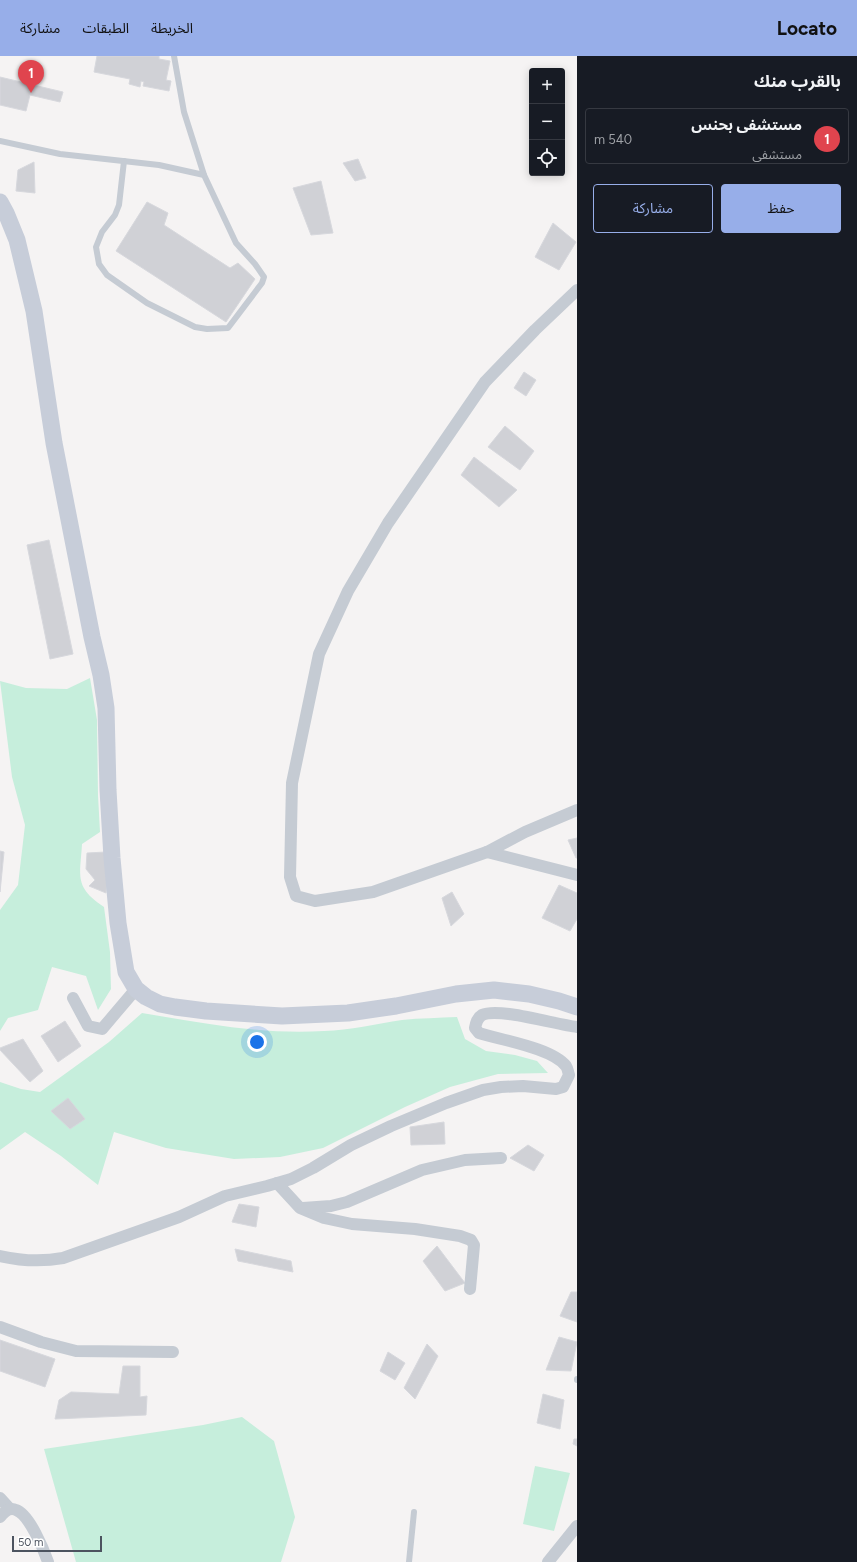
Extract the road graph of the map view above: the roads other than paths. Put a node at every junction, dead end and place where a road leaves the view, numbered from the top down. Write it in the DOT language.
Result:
graph roads {
  1 [pos="174,56"];
  2 [pos="0,141"];
  3 [pos="124,161"];
  4 [pos="204,175"];
  5 [pos="0,202"];
  6 [pos="577,290"];
  7 [pos="577,810"];
  8 [pos="487,852"];
  9 [pos="577,874"];
  10 [pos="136,989"];
  11 [pos="73,998"];
  12 [pos="577,1007"];
  13 [pos="577,1028"];
  14 [pos="501,1158"];
  15 [pos="277,1183"];
  16 [pos="300,1208"];
  17 [pos="1,1254"];
  18 [pos="470,1289"];
  19 [pos="0,1327"];
  20 [pos="173,1352"];
  21 [pos="0,1498"];
  22 [pos="414,1512"];
  23 [pos="5,1513"];
  24 [pos="577,1526"];
  25 [pos="48,1562"];
  26 [pos="409,1562"];
  27 [pos="548,1562"];
  1 -- 4 [label="lane"];
  2 -- 3 [label="lane"];
  3 -- 4 [label="lane"];
  3 -- 4 [label="lane"];
  5 -- 10 [label="main road"];
  6 -- 8 [label="street"];
  7 -- 8 [label="street"];
  8 -- 9 [label="street"];
  10 -- 11 [label="street"];
  10 -- 12 [label="main road"];
  13 -- 15 [label="street"];
  14 -- 16 [label="street"];
  15 -- 16 [label="street"];
  15 -- 17 [label="street"];
  16 -- 18 [label="street"];
  19 -- 20 [label="street"];
  21 -- 23 [label="street"];
  22 -- 26 [label="lane"];
  23 -- 25 [label="street"];
  24 -- 27 [label="street"];
}
